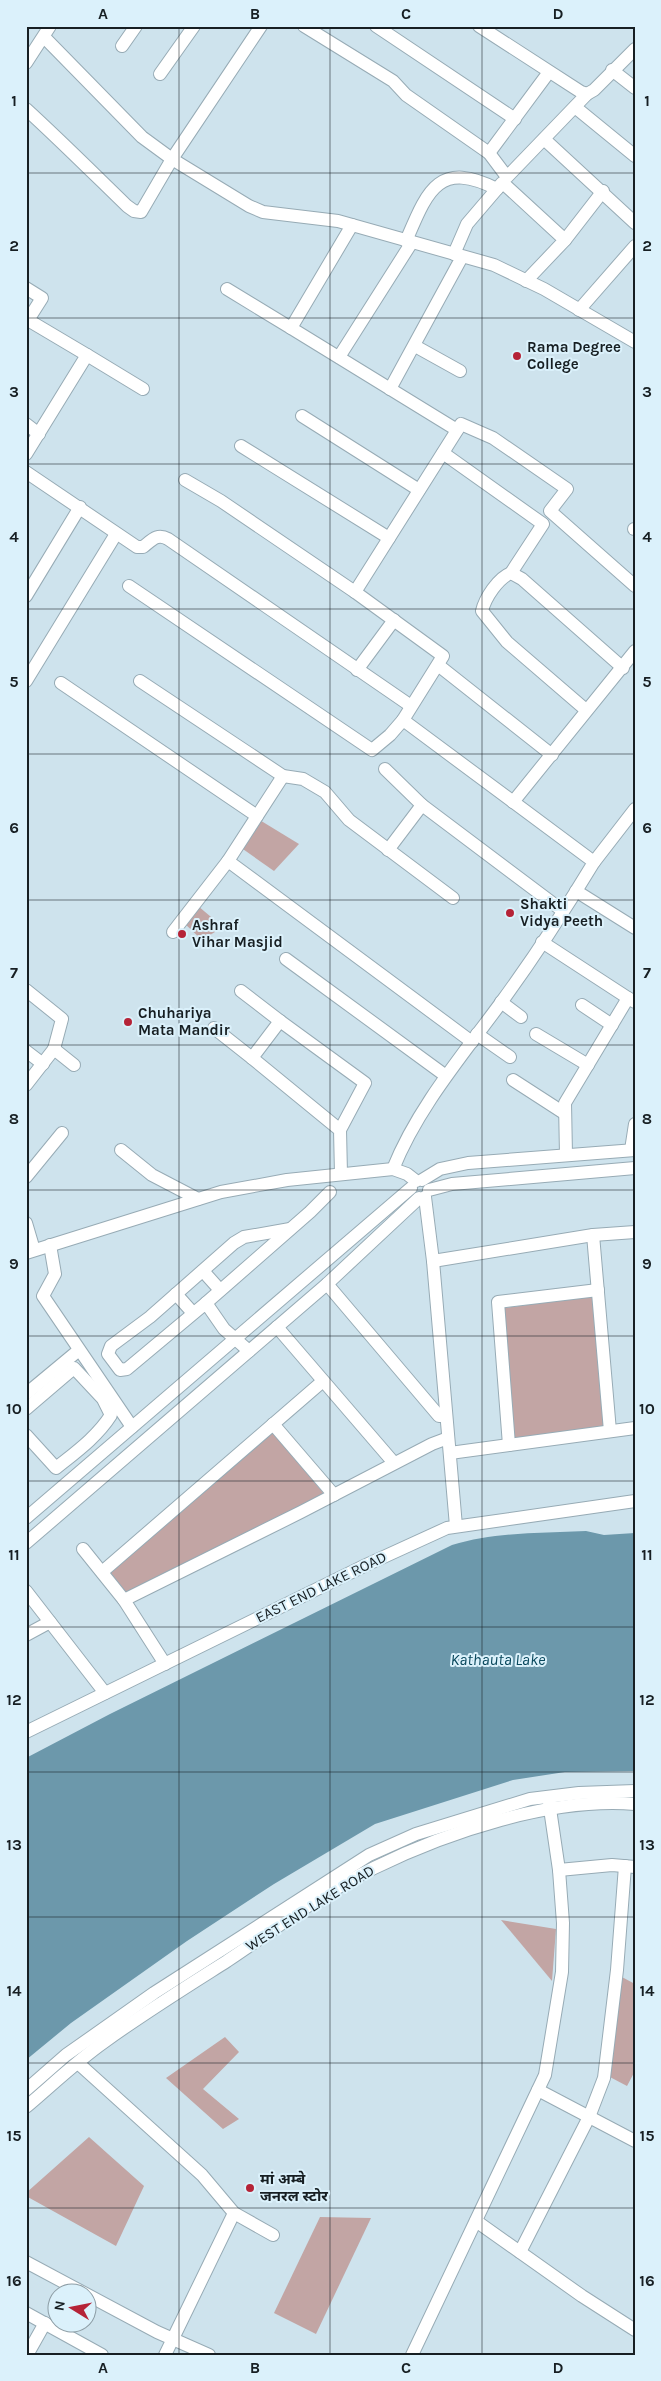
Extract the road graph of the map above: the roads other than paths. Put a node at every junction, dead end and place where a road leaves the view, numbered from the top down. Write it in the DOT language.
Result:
graph roads {
  1 [pos="136,26"];
  2 [pos="194,26"];
  3 [pos="261,26"];
  4 [pos="304,26"];
  5 [pos="376,26"];
  6 [pos="479,26"];
  7 [pos="47,31"];
  8 [pos="122,46"];
  9 [pos="635,49"];
  10 [pos="26,63"];
  11 [pos="612,70"];
  12 [pos="549,72"];
  13 [pos="160,74"];
  14 [pos="635,88"];
  15 [pos="587,94"];
  16 [pos="575,107"];
  17 [pos="26,109"];
  18 [pos="515,119"];
  19 [pos="544,139"];
  20 [pos="489,153"];
  21 [pos="635,156"];
  22 [pos="172,159"];
  23 [pos="502,183"];
  24 [pos="603,192"];
  25 [pos="635,223"];
  26 [pos="352,225"];
  27 [pos="565,240"];
  28 [pos="409,241"];
  29 [pos="635,246"];
  30 [pos="458,255"];
  31 [pos="526,280"];
  32 [pos="26,288"];
  33 [pos="227,289"];
  34 [pos="579,310"];
  35 [pos="291,328"];
  36 [pos="635,342"];
  37 [pos="415,346"];
  38 [pos="87,355"];
  39 [pos="339,357"];
  40 [pos="460,371"];
  41 [pos="143,389"];
  42 [pos="390,389"];
  43 [pos="302,416"];
  44 [pos="26,424"];
  45 [pos="457,430"];
  46 [pos="39,434"];
  47 [pos="241,446"];
  48 [pos="443,453"];
  49 [pos="26,454"];
  50 [pos="26,472"];
  51 [pos="185,480"];
  52 [pos="420,490"];
  53 [pos="80,507"];
  54 [pos="550,511"];
  55 [pos="543,524"];
  56 [pos="116,534"];
  57 [pos="389,538"];
  58 [pos="511,573"];
  59 [pos="129,586"];
  60 [pos="635,586"];
  61 [pos="355,592"];
  62 [pos="26,596"];
  63 [pos="394,620"];
  64 [pos="635,652"];
  65 [pos="438,665"];
  66 [pos="623,668"];
  67 [pos="357,670"];
  68 [pos="26,681"];
  69 [pos="140,681"];
  70 [pos="61,683"];
  71 [pos="411,706"];
  72 [pos="586,710"];
  73 [pos="403,720"];
  74 [pos="552,754"];
  75 [pos="385,769"];
  76 [pos="283,776"];
  77 [pos="513,802"];
  78 [pos="422,805"];
  79 [pos="635,809"];
  80 [pos="257,816"];
  81 [pos="388,850"];
  82 [pos="228,861"];
  83 [pos="594,862"];
  84 [pos="576,891"];
  85 [pos="453,898"];
  86 [pos="563,911"];
  87 [pos="635,928"];
  88 [pos="172,932"];
  89 [pos="542,942"];
  90 [pos="286,959"];
  91 [pos="26,990"];
  92 [pos="241,992"];
  93 [pos="631,1000"];
  94 [pos="501,1002"];
  95 [pos="582,1005"];
  96 [pos="521,1017"];
  97 [pos="280,1021"];
  98 [pos="612,1025"];
  99 [pos="214,1028"];
  100 [pos="536,1034"];
  101 [pos="474,1038"];
  102 [pos="54,1049"];
  103 [pos="26,1051"];
  104 [pos="510,1057"];
  105 [pos="252,1058"];
  106 [pos="43,1064"];
  107 [pos="74,1065"];
  108 [pos="588,1065"];
  109 [pos="446,1076"];
  110 [pos="513,1080"];
  111 [pos="26,1085"];
  112 [pos="564,1113"];
  113 [pos="635,1124"];
  114 [pos="340,1130"];
  115 [pos="62,1133"];
  116 [pos="122,1150"];
  117 [pos="633,1150"];
  118 [pos="566,1155"];
  119 [pos="635,1168"];
  120 [pos="393,1169"];
  121 [pos="341,1174"];
  122 [pos="26,1177"];
  123 [pos="421,1189"];
  124 [pos="330,1192"];
  125 [pos="198,1199"];
  126 [pos="26,1224"];
  127 [pos="290,1228"];
  128 [pos="635,1232"];
  129 [pos="593,1236"];
  130 [pos="50,1245"];
  131 [pos="30,1252"];
  132 [pos="433,1261"];
  133 [pos="203,1271"];
  134 [pos="326,1284"];
  135 [pos="220,1290"];
  136 [pos="598,1290"];
  137 [pos="176,1294"];
  138 [pos="206,1303"];
  139 [pos="193,1313"];
  140 [pos="277,1327"];
  141 [pos="232,1335"];
  142 [pos="79,1350"];
  143 [pos="249,1352"];
  144 [pos="323,1381"];
  145 [pos="26,1394"];
  146 [pos="26,1409"];
  147 [pos="446,1416"];
  148 [pos="273,1424"];
  149 [pos="132,1427"];
  150 [pos="635,1428"];
  151 [pos="610,1431"];
  152 [pos="26,1435"];
  153 [pos="448,1438"];
  154 [pos="88,1443"];
  155 [pos="509,1445"];
  156 [pos="450,1453"];
  157 [pos="100,1456"];
  158 [pos="394,1464"];
  159 [pos="334,1495"];
  160 [pos="635,1501"];
  161 [pos="26,1518"];
  162 [pos="456,1526"];
  163 [pos="26,1543"];
  164 [pos="83,1549"];
  165 [pos="102,1572"];
  166 [pos="26,1591"];
  167 [pos="124,1600"];
  168 [pos="50,1622"];
  169 [pos="26,1635"];
  170 [pos="165,1664"];
  171 [pos="105,1693"];
  172 [pos="26,1732"];
  173 [pos="635,1791"];
  174 [pos="549,1803"];
  175 [pos="635,1804"];
  176 [pos="630,1867"];
  177 [pos="559,1870"];
  178 [pos="78,2063"];
  179 [pos="26,2090"];
  180 [pos="538,2090"];
  181 [pos="26,2107"];
  182 [pos="589,2117"];
  183 [pos="635,2141"];
  184 [pos="234,2213"];
  185 [pos="476,2221"];
  186 [pos="273,2235"];
  187 [pos="520,2252"];
  188 [pos="27,2264"];
  189 [pos="26,2313"];
  190 [pos="45,2323"];
  191 [pos="635,2330"];
  192 [pos="173,2339"];
  193 [pos="28,2355"];
  194 [pos="102,2355"];
  195 [pos="165,2355"];
  196 [pos="209,2355"];
  197 [pos="412,2355"];
  1 -- 8 [label="street"];
  2 -- 13 [label="street"];
  3 -- 22 [label="street"];
  4 -- 20 [label="street"];
  5 -- 18 [label="street"];
  6 -- 12 [label="street"];
  7 -- 10 [label="street"];
  7 -- 22 [label="street"];
  9 -- 11 [label="street"];
  11 -- 14 [label="street"];
  11 -- 15 [label="street"];
  12 -- 15 [label="street"];
  12 -- 18 [label="street"];
  15 -- 16 [label="street"];
  16 -- 19 [label="street"];
  16 -- 21 [label="street"];
  17 -- 22 [label="street"];
  18 -- 20 [label="street"];
  19 -- 23 [label="street"];
  19 -- 24 [label="street"];
  20 -- 23 [label="street"];
  22 -- 26 [label="street"];
  23 -- 27 [label="street"];
  23 -- 28 [label="street"];
  23 -- 30 [label="street"];
  24 -- 25 [label="street"];
  24 -- 27 [label="street"];
  26 -- 28 [label="street"];
  26 -- 35 [label="street"];
  27 -- 31 [label="street"];
  28 -- 30 [label="street"];
  28 -- 39 [label="street"];
  29 -- 34 [label="street"];
  30 -- 31 [label="street"];
  30 -- 37 [label="street"];
  31 -- 34 [label="street"];
  32 -- 38 [label="street"];
  33 -- 35 [label="street"];
  34 -- 36 [label="street"];
  35 -- 39 [label="street"];
  37 -- 40 [label="street"];
  37 -- 42 [label="street"];
  38 -- 41 [label="street"];
  38 -- 46 [label="street"];
  39 -- 42 [label="street"];
  42 -- 45 [label="street"];
  43 -- 52 [label="street"];
  44 -- 46 [label="street"];
  45 -- 48 [label="street"];
  45 -- 54 [label="street"];
  46 -- 49 [label="street"];
  47 -- 57 [label="street"];
  48 -- 52 [label="street"];
  48 -- 55 [label="street"];
  50 -- 53 [label="street"];
  51 -- 61 [label="street"];
  52 -- 57 [label="street"];
  53 -- 56 [label="street"];
  53 -- 62 [label="street"];
  54 -- 55 [label="street"];
  54 -- 60 [label="street"];
  55 -- 58 [label="street"];
  56 -- 67 [label="street"];
  56 -- 68 [label="street"];
  57 -- 61 [label="street"];
  58 -- 66 [label="street"];
  58 -- 72 [label="street"];
  59 -- 73 [label="street"];
  61 -- 63 [label="street"];
  63 -- 65 [label="street"];
  63 -- 67 [label="street"];
  64 -- 66 [label="street"];
  65 -- 71 [label="street"];
  65 -- 74 [label="street"];
  66 -- 72 [label="street"];
  67 -- 71 [label="street"];
  69 -- 76 [label="street"];
  70 -- 80 [label="street"];
  71 -- 73 [label="street"];
  72 -- 74 [label="street"];
  73 -- 77 [label="street"];
  74 -- 77 [label="street"];
  75 -- 78 [label="street"];
  76 -- 80 [label="street"];
  76 -- 81 [label="street"];
  77 -- 83 [label="street"];
  78 -- 81 [label="street"];
  78 -- 86 [label="street"];
  79 -- 83 [label="street"];
  80 -- 82 [label="street"];
  81 -- 85 [label="street"];
  82 -- 88 [label="street"];
  82 -- 101 [label="street"];
  83 -- 84 [label="street"];
  84 -- 86 [label="street"];
  84 -- 87 [label="street"];
  86 -- 89 [label="street"];
  89 -- 93 [label="street"];
  89 -- 94 [label="street"];
  90 -- 109 [label="street"];
  91 -- 102 [label="street"];
  92 -- 97 [label="street"];
  93 -- 98 [label="street"];
  94 -- 96 [label="street"];
  94 -- 101 [label="street"];
  95 -- 98 [label="street"];
  97 -- 105 [label="street"];
  97 -- 114 [label="street"];
  98 -- 108 [label="street"];
  99 -- 105 [label="street"];
  100 -- 108 [label="street"];
  101 -- 104 [label="street"];
  101 -- 109 [label="street"];
  102 -- 106 [label="street"];
  102 -- 107 [label="street"];
  103 -- 106 [label="street"];
  105 -- 114 [label="street"];
  106 -- 111 [label="street"];
  108 -- 112 [label="street"];
  109 -- 120 [label="street"];
  110 -- 112 [label="street"];
  112 -- 118 [label="street"];
  113 -- 117 [label="street"];
  114 -- 121 [label="street"];
  115 -- 122 [label="street"];
  116 -- 125 [label="street"];
  117 -- 118 [label="street"];
  118 -- 123 [label="street"];
  119 -- 123 [label="street"];
  120 -- 121 [label="street"];
  120 -- 123 [label="street"];
  121 -- 125 [label="street"];
  123 -- 132 [label="street"];
  123 -- 134 [label="street"];
  123 -- 141 [label="street"];
  124 -- 127 [label="street"];
  125 -- 130 [label="street"];
  126 -- 131 [label="street"];
  127 -- 133 [label="street"];
  127 -- 135 [label="street"];
  128 -- 129 [label="street"];
  129 -- 132 [label="street"];
  129 -- 136 [label="street"];
  130 -- 131 [label="street"];
  130 -- 142 [label="street"];
  132 -- 147 [label="street"];
  133 -- 135 [label="street"];
  133 -- 137 [label="street"];
  134 -- 140 [label="street"];
  134 -- 147 [label="street"];
  135 -- 138 [label="street"];
  136 -- 151 [label="street"];
  136 -- 155 [label="street"];
  137 -- 139 [label="street"];
  137 -- 139 [label="street"];
  138 -- 139 [label="street"];
  138 -- 141 [label="street"];
  140 -- 143 [label="street"];
  140 -- 144 [label="street"];
  141 -- 143 [label="street"];
  141 -- 149 [label="street"];
  142 -- 145 [label="street"];
  142 -- 149 [label="street"];
  143 -- 163 [label="street"];
  144 -- 148 [label="street"];
  144 -- 158 [label="street"];
  146 -- 154 [label="street"];
  147 -- 153 [label="street"];
  148 -- 159 [label="street"];
  148 -- 165 [label="street"];
  149 -- 157 [label="street"];
  150 -- 151 [label="street"];
  151 -- 155 [label="street"];
  152 -- 154 [label="street"];
  153 -- 156 [label="street"];
  153 -- 158 [label="street"];
  154 -- 157 [label="street"];
  155 -- 156 [label="street"];
  156 -- 162 [label="street"];
  157 -- 161 [label="street"];
  158 -- 159 [label="street"];
  159 -- 167 [label="street"];
  160 -- 162 [label="street, EAST END LAKE ROAD"];
  162 -- 170 [label="street, EAST END LAKE ROAD"];
  164 -- 165 [label="street"];
  165 -- 167 [label="street"];
  166 -- 168 [label="street"];
  167 -- 170 [label="street"];
  168 -- 169 [label="street"];
  168 -- 171 [label="street"];
  170 -- 171 [label="street, EAST END LAKE ROAD"];
  171 -- 172 [label="street, EAST END LAKE ROAD"];
  173 -- 174 [label="street, WEST END LAKE ROAD"];
  174 -- 175 [label="street, WEST END LAKE ROAD"];
  174 -- 177 [label="street"];
  174 -- 178 [label="street, WEST END LAKE ROAD"];
  174 -- 179 [label="street, WEST END LAKE ROAD"];
  176 -- 177 [label="street"];
  176 -- 182 [label="street"];
  177 -- 180 [label="street"];
  178 -- 181 [label="street, WEST END LAKE ROAD"];
  178 -- 184 [label="street"];
  180 -- 182 [label="street"];
  180 -- 185 [label="street"];
  182 -- 183 [label="street"];
  182 -- 187 [label="street"];
  184 -- 186 [label="street"];
  184 -- 192 [label="street"];
  185 -- 187 [label="street"];
  185 -- 197 [label="street"];
  187 -- 191 [label="street"];
  188 -- 192 [label="street"];
  189 -- 190 [label="street"];
  190 -- 193 [label="street"];
  190 -- 194 [label="street"];
  192 -- 195 [label="street"];
  192 -- 196 [label="street"];
}
